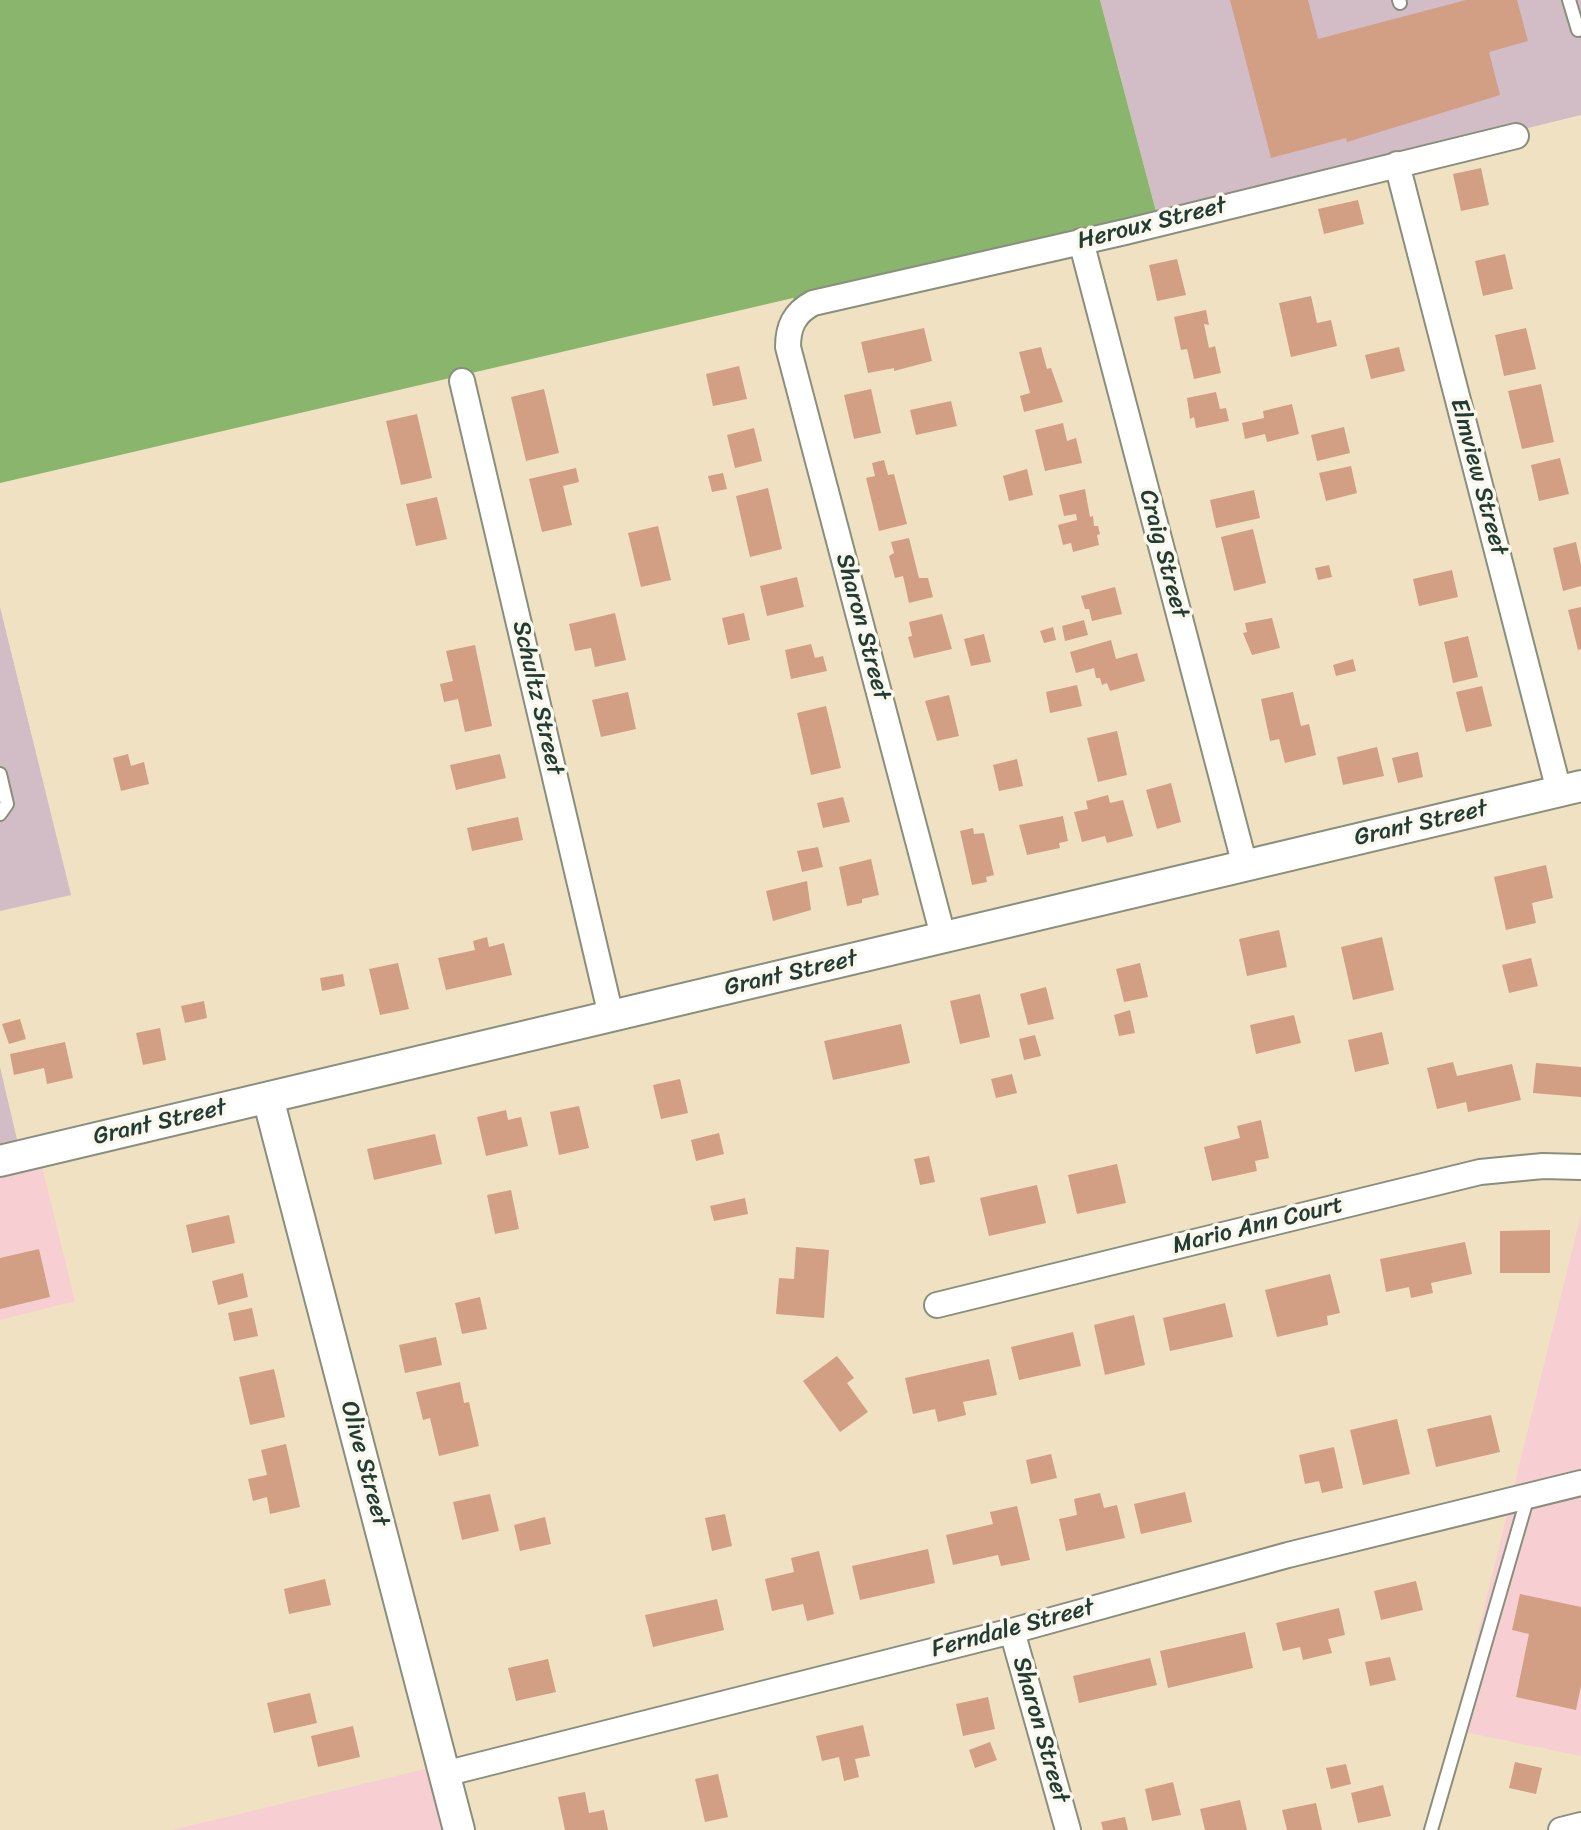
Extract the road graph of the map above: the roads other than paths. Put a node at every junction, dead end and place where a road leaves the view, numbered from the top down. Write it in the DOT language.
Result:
graph roads {
  1 [pos="1569,0"];
  2 [pos="1578,30"];
  3 [pos="1516,136"];
  4 [pos="1397,164"];
  5 [pos="1081,241"];
  6 [pos="793,319"];
  7 [pos="462,381"];
  8 [pos="0,774"];
  9 [pos="1570,788"];
  10 [pos="0,814"];
  11 [pos="1245,866"];
  12 [pos="943,936"];
  13 [pos="611,1016"];
  14 [pos="268,1098"];
  15 [pos="2,1155"];
  16 [pos="1581,1167"];
  17 [pos="937,1305"];
  18 [pos="1581,1483"];
  19 [pos="1528,1496"];
  20 [pos="1012,1631"];
  21 [pos="444,1774"];
  22 [pos="1581,1825"];
  23 [pos="459,1830"];
  24 [pos="1068,1830"];
  25 [pos="1431,1830"];
  26 [pos="1561,1830"];
  1 -- 2 [label="lane"];
  3 -- 4 [label="street, Heroux Street"];
  4 -- 5 [label="street, Heroux Street"];
  4 -- 9 [label="street, Elmview Street"];
  5 -- 6 [label="street, Heroux Street"];
  5 -- 11 [label="street, Craig Street"];
  6 -- 12 [label="street, Sharon Street"];
  7 -- 13 [label="street, Schultz Street"];
  8 -- 10 [label="lane"];
  9 -- 11 [label="street, Grant Street"];
  11 -- 12 [label="street, Grant Street"];
  12 -- 13 [label="street, Grant Street"];
  13 -- 14 [label="street, Grant Street"];
  14 -- 15 [label="street, Grant Street"];
  14 -- 21 [label="street, Olive Street"];
  16 -- 17 [label="street, Mario Ann Court"];
  18 -- 19 [label="street, Ferndale Street"];
  19 -- 20 [label="street, Ferndale Street"];
  19 -- 25 [label="lane"];
  20 -- 21 [label="street, Ferndale Street"];
  20 -- 24 [label="street, Sharon Street"];
  21 -- 23 [label="street, Olive Street"];
  22 -- 26 [label="street"];
}
